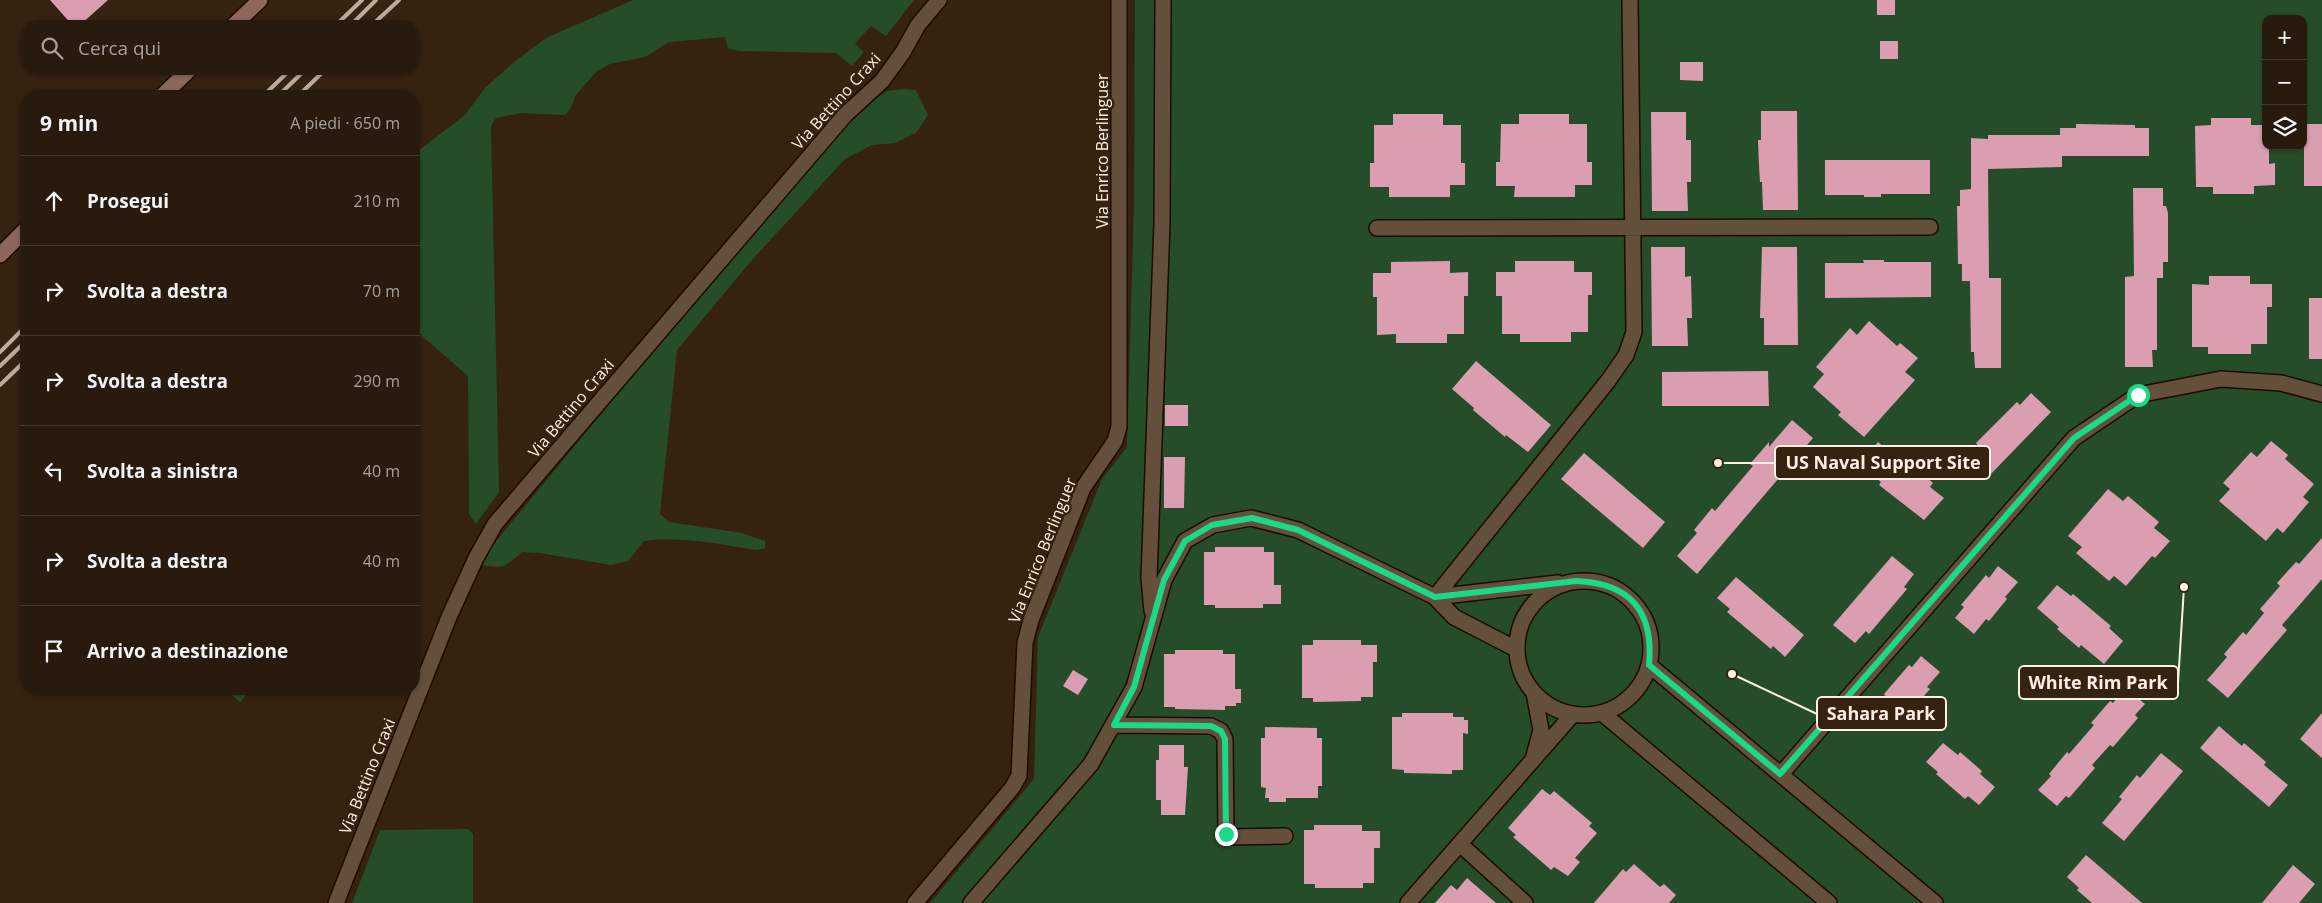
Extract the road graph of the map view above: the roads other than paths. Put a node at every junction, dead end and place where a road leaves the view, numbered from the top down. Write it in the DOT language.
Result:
graph roads {
  1 [pos="260,0"];
  2 [pos="939,0"];
  3 [pos="1119,0"];
  4 [pos="1163,0"];
  5 [pos="1630,0"];
  6 [pos="239,20"];
  7 [pos="184,75"];
  8 [pos="168,90"];
  9 [pos="1633,227"];
  10 [pos="1930,227"];
  11 [pos="1377,228"];
  12 [pos="20,235"];
  13 [pos="0,255"];
  14 [pos="2322,394"];
  15 [pos="1576,581"];
  16 [pos="1435,597"];
  17 [pos="1153,620"];
  18 [pos="1516,649"];
  19 [pos="1649,665"];
  20 [pos="420,690"];
  21 [pos="1534,693"];
  22 [pos="418,695"];
  23 [pos="1602,713"];
  24 [pos="1573,714"];
  25 [pos="1114,725"];
  26 [pos="1534,760"];
  27 [pos="1780,774"];
  28 [pos="1285,836"];
  29 [pos="1460,844"];
  30 [pos="336,903"];
  31 [pos="914,903"];
  32 [pos="971,903"];
  33 [pos="1408,903"];
  34 [pos="1525,903"];
  35 [pos="1829,903"];
  36 [pos="1935,903"];
  1 -- 6 [label="street"];
  2 -- 20 [label="street, Via Bettino Craxi"];
  3 -- 31 [label="street, Via Enrico Berlinguer"];
  4 -- 17 [label="street"];
  5 -- 9 [label="street"];
  7 -- 8 [label="street"];
  9 -- 10 [label="street"];
  9 -- 11 [label="street"];
  9 -- 16 [label="street"];
  12 -- 13 [label="street"];
  14 -- 27 [label="street"];
  15 -- 16 [label="street"];
  15 -- 18 [label="street"];
  15 -- 19 [label="street"];
  16 -- 17 [label="street"];
  16 -- 18 [label="street"];
  17 -- 25 [label="street"];
  18 -- 21 [label="street"];
  19 -- 23 [label="street"];
  19 -- 27 [label="street"];
  21 -- 24 [label="street"];
  21 -- 26 [label="street"];
  22 -- 30 [label="street, Via Bettino Craxi"];
  23 -- 24 [label="street"];
  23 -- 35 [label="street"];
  24 -- 26 [label="street"];
  25 -- 28 [label="street"];
  25 -- 32 [label="street"];
  26 -- 29 [label="street"];
  27 -- 36 [label="street"];
  29 -- 33 [label="street"];
  29 -- 34 [label="street"];
}
